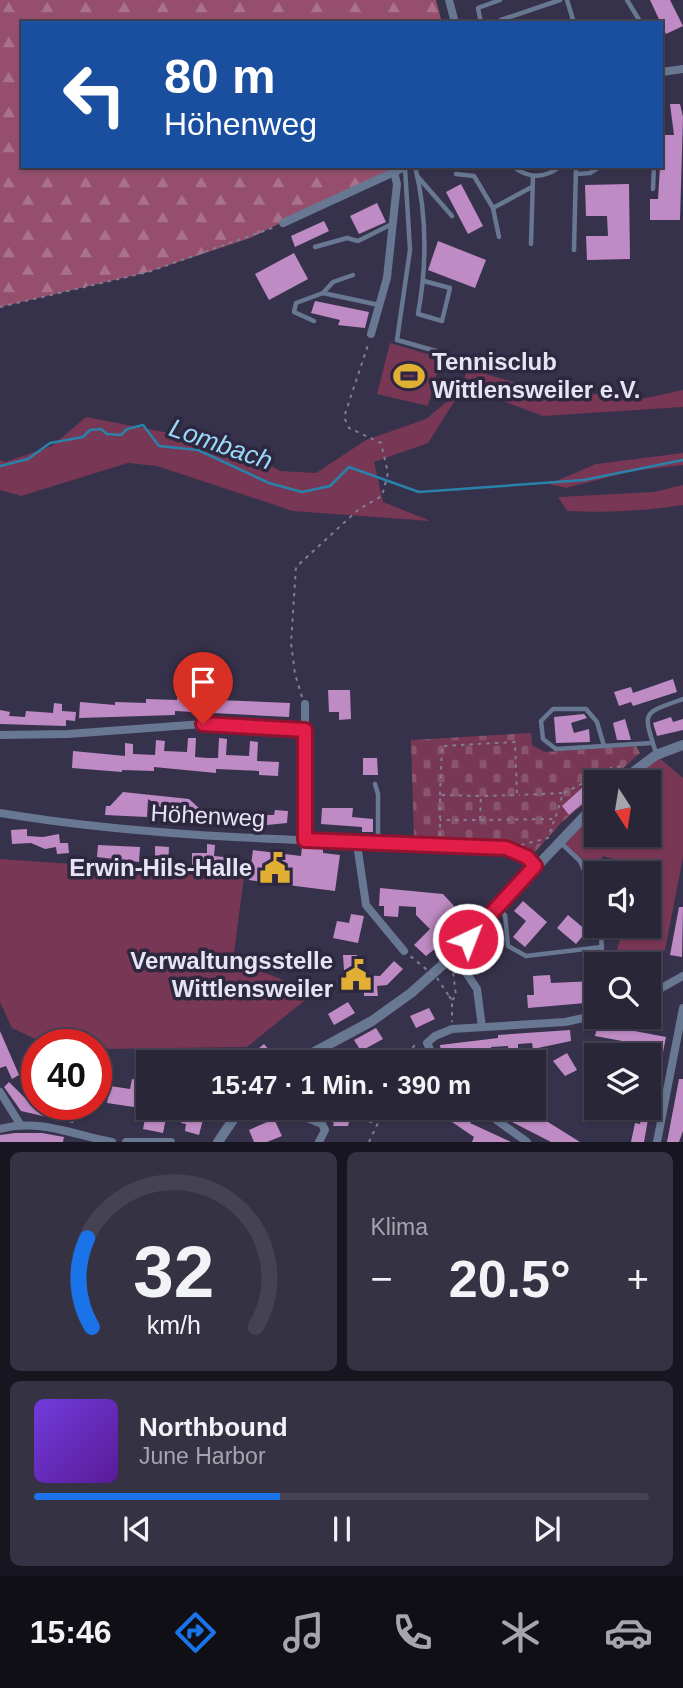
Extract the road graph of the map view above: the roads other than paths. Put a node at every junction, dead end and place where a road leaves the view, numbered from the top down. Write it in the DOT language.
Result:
graph roads {
  1 [pos="449,0"];
  2 [pos="500,0"];
  3 [pos="560,0"];
  4 [pos="567,0"];
  5 [pos="626,0"];
  6 [pos="501,20"];
  7 [pos="454,21"];
  8 [pos="481,21"];
  9 [pos="573,21"];
  10 [pos="640,21"];
  11 [pos="683,69"];
  12 [pos="663,72"];
  13 [pos="404,168"];
  14 [pos="406,168"];
  15 [pos="416,168"];
  16 [pos="516,168"];
  17 [pos="558,168"];
  18 [pos="576,168"];
  19 [pos="598,168"];
  20 [pos="654,168"];
  21 [pos="394,172"];
  22 [pos="456,174"];
  23 [pos="576,174"];
  24 [pos="418,177"];
  25 [pos="533,177"];
  26 [pos="532,187"];
  27 [pos="653,189"];
  28 [pos="493,208"];
  29 [pos="452,216"];
  30 [pos="283,223"];
  31 [pos="393,224"];
  32 [pos="499,237"];
  33 [pos="531,244"];
  34 [pos="315,247"];
  35 [pos="574,250"];
  36 [pos="353,275"];
  37 [pos="424,281"];
  38 [pos="323,293"];
  39 [pos="379,306"];
  40 [pos="314,321"];
  41 [pos="371,334"];
  42 [pos="436,351"];
  43 [pos="683,699"];
  44 [pos="305,704"];
  45 [pos="305,730"];
  46 [pos="0,734"];
  47 [pos="653,743"];
  48 [pos="683,745"];
  49 [pos="604,746"];
  50 [pos="656,755"];
  51 [pos="634,770"];
  52 [pos="375,784"];
  53 [pos="0,813"];
  54 [pos="584,816"];
  55 [pos="305,840"];
  56 [pos="560,841"];
  57 [pos="357,844"];
  58 [pos="378,844"];
  59 [pos="535,866"];
  60 [pos="584,870"];
  61 [pos="496,908"];
  62 [pos="602,938"];
  63 [pos="602,947"];
  64 [pos="404,951"];
  65 [pos="602,952"];
  66 [pos="451,958"];
  67 [pos="683,976"];
  68 [pos="661,988"];
  69 [pos="683,1007"];
  70 [pos="584,1018"];
  71 [pos="482,1027"];
  72 [pos="318,1050"];
  73 [pos="431,1050"];
  74 [pos="1,1095"];
  75 [pos="233,1120"];
  76 [pos="312,1120"];
  77 [pos="497,1120"];
  78 [pos="20,1124"];
  79 [pos="0,1129"];
  80 [pos="112,1142"];
  81 [pos="126,1142"];
  82 [pos="164,1142"];
  83 [pos="171,1142"];
  84 [pos="218,1142"];
  85 [pos="319,1142"];
  86 [pos="527,1142"];
  87 [pos="657,1142"];
  1 -- 7 [label="street"];
  2 -- 8 [label="lane"];
  3 -- 6 [label="lane"];
  4 -- 9 [label="lane"];
  5 -- 10 [label="lane"];
  11 -- 12 [label="street"];
  13 -- 21 [label="street"];
  14 -- 42 [label="lane"];
  15 -- 24 [label="lane"];
  16 -- 25 [label="lane"];
  17 -- 25 [label="lane"];
  18 -- 23 [label="lane"];
  19 -- 23 [label="lane"];
  20 -- 27 [label="lane"];
  21 -- 30 [label="street"];
  21 -- 31 [label="street"];
  22 -- 28 [label="lane"];
  23 -- 35 [label="lane"];
  24 -- 29 [label="lane"];
  24 -- 37 [label="lane"];
  25 -- 26 [label="lane"];
  26 -- 28 [label="lane"];
  26 -- 33 [label="lane"];
  28 -- 32 [label="lane"];
  31 -- 34 [label="lane"];
  31 -- 39 [label="street"];
  36 -- 38 [label="lane"];
  37 -- 37 [label="lane"];
  38 -- 39 [label="lane"];
  38 -- 40 [label="lane"];
  39 -- 41 [label="street"];
  43 -- 47 [label="lane"];
  44 -- 45 [label="street"];
  45 -- 46 [label="street"];
  45 -- 55 [label="street"];
  47 -- 49 [label="lane"];
  47 -- 50 [label="lane"];
  48 -- 50 [label="street"];
  49 -- 49 [label="lane"];
  50 -- 51 [label="street"];
  52 -- 58 [label="lane"];
  53 -- 55 [label="street, Höhenweg"];
  54 -- 56 [label="street"];
  55 -- 57 [label="street, Höhenweg"];
  56 -- 59 [label="street"];
  56 -- 60 [label="lane"];
  57 -- 58 [label="street, Höhenweg"];
  57 -- 64 [label="street"];
  58 -- 59 [label="street, Höhenweg"];
  59 -- 61 [label="street"];
  61 -- 63 [label="lane"];
  61 -- 66 [label="street"];
  62 -- 63 [label="lane"];
  63 -- 65 [label="lane"];
  66 -- 71 [label="street"];
  66 -- 72 [label="street"];
  67 -- 68 [label="street"];
  69 -- 87 [label="street"];
  70 -- 71 [label="street"];
  71 -- 73 [label="street"];
  74 -- 78 [label="street"];
  75 -- 84 [label="street"];
  76 -- 85 [label="street"];
  77 -- 86 [label="street"];
  78 -- 79 [label="street"];
  78 -- 80 [label="street"];
  81 -- 82 [label="street"];
  82 -- 83 [label="street"];
}
